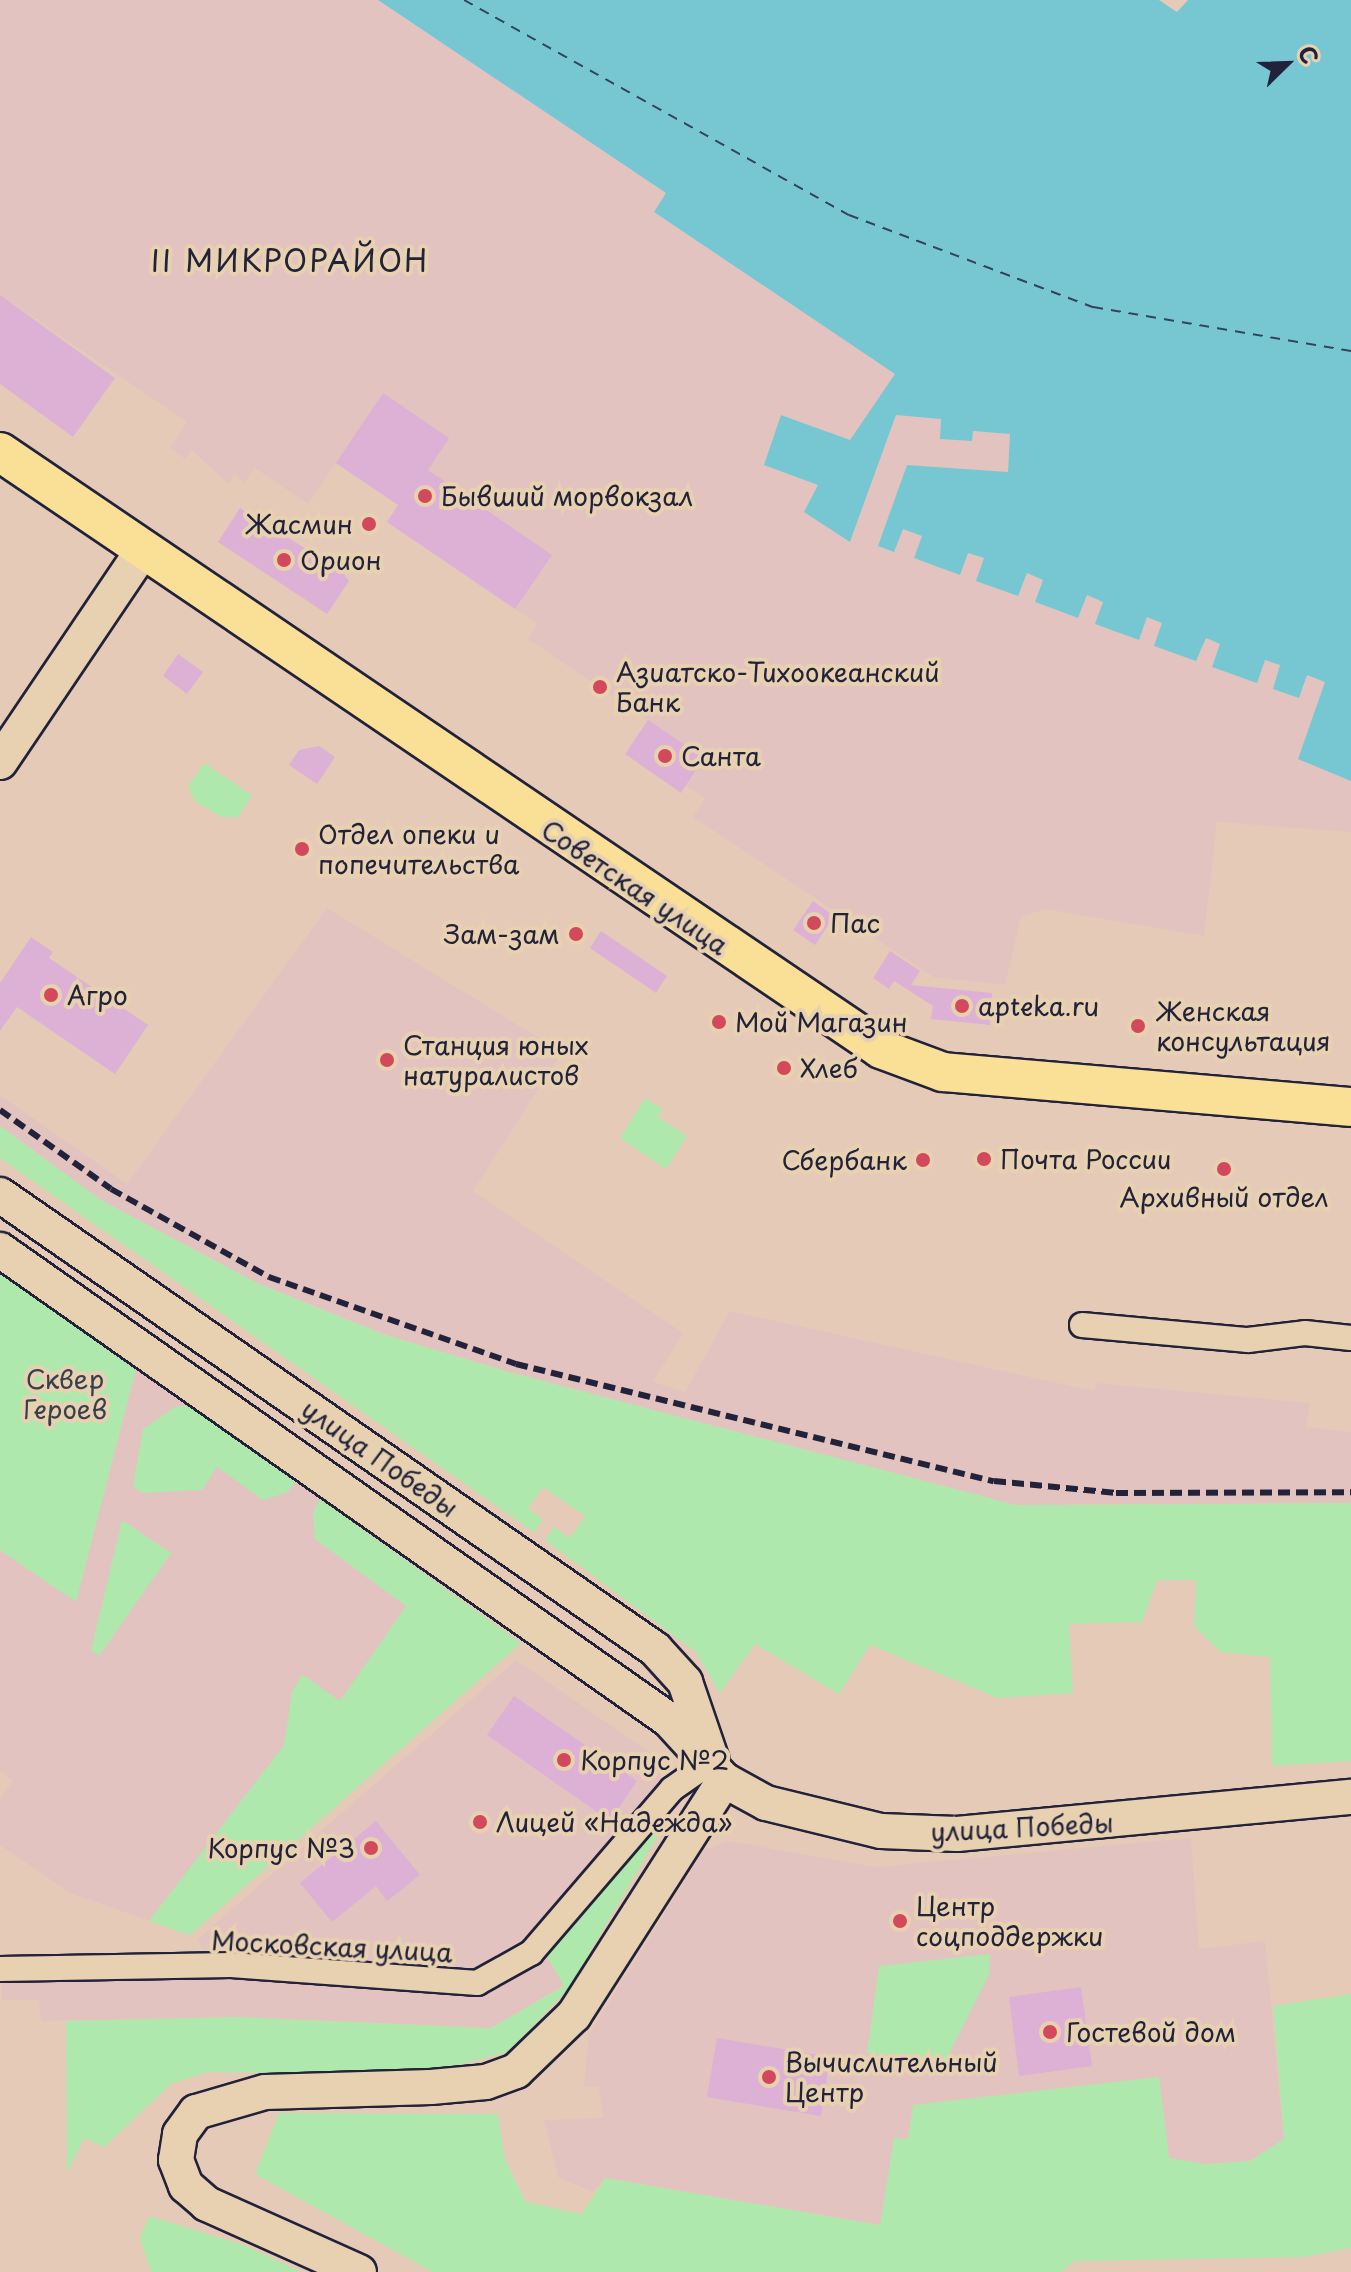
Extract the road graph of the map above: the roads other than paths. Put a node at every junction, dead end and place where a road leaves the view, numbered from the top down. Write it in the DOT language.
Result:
graph roads {
  1 [pos="0,452"];
  2 [pos="143,550"];
  3 [pos="0,762"];
  4 [pos="1351,1107"];
  5 [pos="0,1195"];
  6 [pos="0,1250"];
  7 [pos="1082,1325"];
  8 [pos="1351,1338"];
  9 [pos="718,1771"];
  10 [pos="1351,1797"];
  11 [pos="0,1969"];
  12 [pos="359,2272"];
  1 -- 2 [label="main road, Советская улица"];
  2 -- 3 [label="main road"];
  2 -- 4 [label="main road, Советская улица"];
  5 -- 9 [label="main road, улица Победы"];
  6 -- 9 [label="main road, улица Победы"];
  7 -- 8 [label="street"];
  9 -- 10 [label="main road, улица Победы"];
  9 -- 11 [label="street, Московская улица"];
  9 -- 12 [label="main road"];
}
